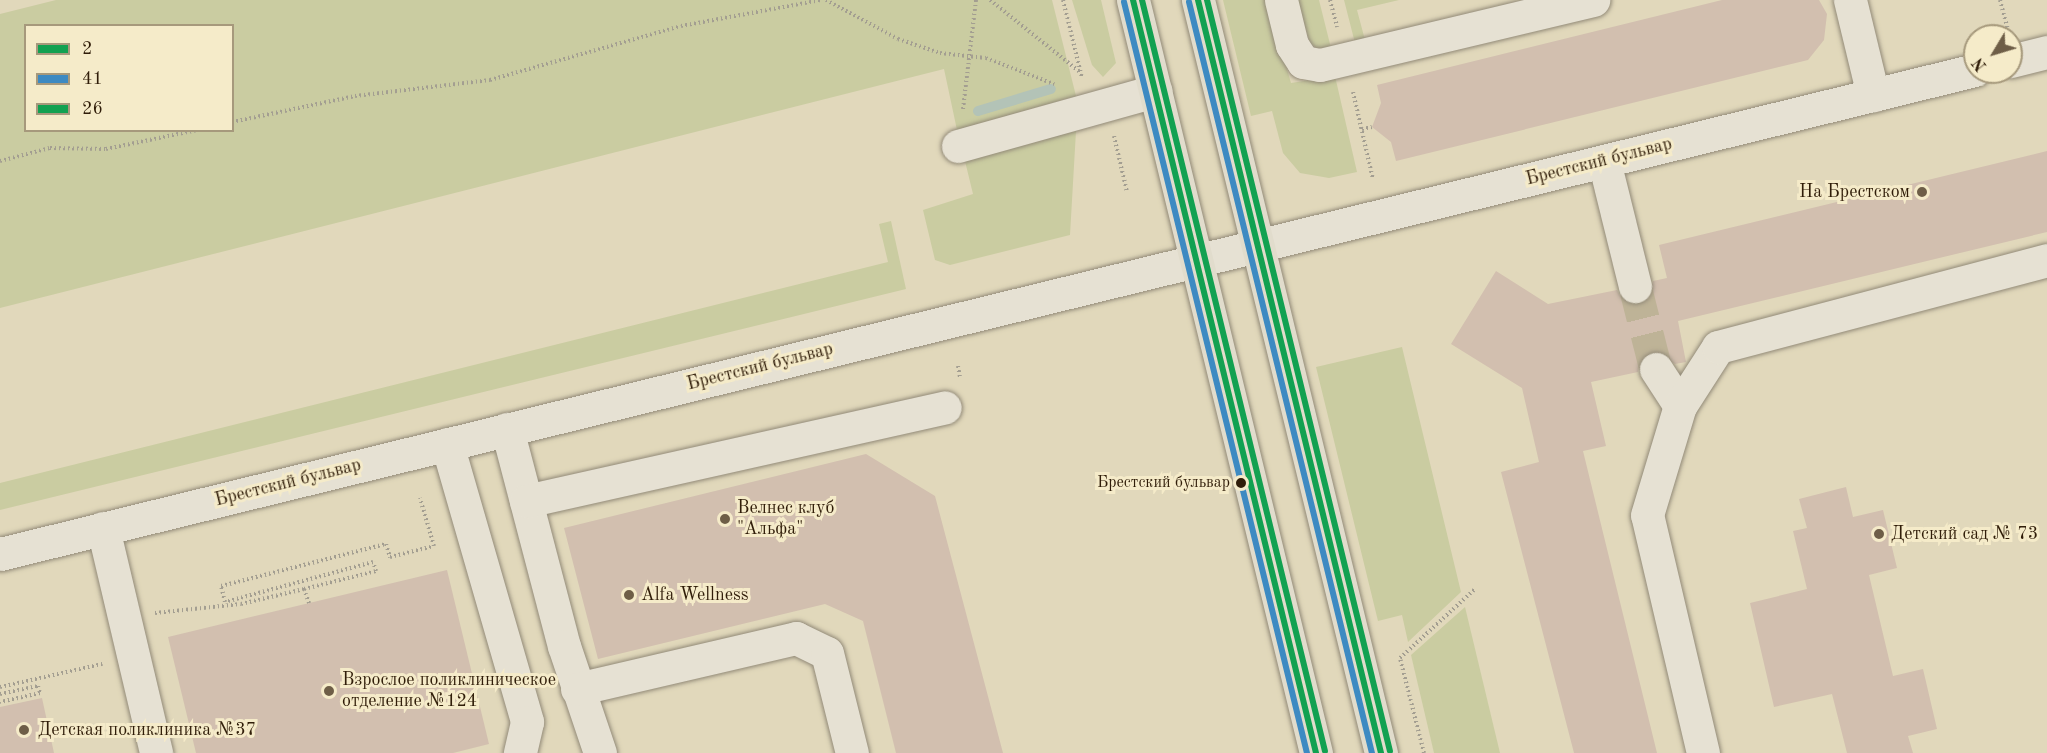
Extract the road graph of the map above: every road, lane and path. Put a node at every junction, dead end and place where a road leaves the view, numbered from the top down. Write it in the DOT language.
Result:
graph roads {
  1 [pos="821,0"];
  2 [pos="826,0"];
  3 [pos="976,0"];
  4 [pos="990,0"];
  5 [pos="1133,0"];
  6 [pos="1198,0"];
  7 [pos="1281,0"];
  8 [pos="1593,0"];
  9 [pos="1850,0"];
  10 [pos="2000,0"];
  11 [pos="2005,24"];
  12 [pos="2023,47"];
  13 [pos="2047,52"];
  14 [pos="970,56"];
  15 [pos="1963,73"];
  16 [pos="1081,74"];
  17 [pos="1059,86"];
  18 [pos="1155,91"];
  19 [pos="1873,95"];
  20 [pos="234,122"];
  21 [pos="1372,127"];
  22 [pos="1362,129"];
  23 [pos="187,132"];
  24 [pos="958,146"];
  25 [pos="1604,160"];
  26 [pos="0,161"];
  27 [pos="1258,246"];
  28 [pos="2047,260"];
  29 [pos="1196,261"];
  30 [pos="1635,286"];
  31 [pos="1656,369"];
  32 [pos="1680,406"];
  33 [pos="945,408"];
  34 [pos="507,429"];
  35 [pos="447,444"];
  36 [pos="420,498"];
  37 [pos="526,501"];
  38 [pos="103,528"];
  39 [pos="0,554"];
  40 [pos="1476,588"];
  41 [pos="304,589"];
  42 [pos="225,602"];
  43 [pos="309,603"];
  44 [pos="152,604"];
  45 [pos="133,657"];
  46 [pos="0,687"];
  47 [pos="577,688"];
  48 [pos="0,694"];
  49 [pos="0,702"];
  50 [pos="156,753"];
  51 [pos="520,753"];
  52 [pos="600,753"];
  53 [pos="852,753"];
  54 [pos="1316,753"];
  55 [pos="1381,753"];
  56 [pos="1424,753"];
  57 [pos="1703,753"];
  1 -- 20 [label="path"];
  2 -- 14 [label="path"];
  3 -- 14 [label="path"];
  4 -- 16 [label="path"];
  5 -- 18 [label="main road"];
  6 -- 27 [label="main road"];
  7 -- 8 [label="street"];
  9 -- 19 [label="street"];
  10 -- 11 [label="path"];
  12 -- 13 [label="street"];
  14 -- 17 [label="path"];
  14 -- 24 [label="path"];
  15 -- 19 [label="street, Брестский бульвар"];
  18 -- 24 [label="street"];
  18 -- 29 [label="main road"];
  19 -- 25 [label="street, Брестский бульвар"];
  21 -- 22 [label="path"];
  23 -- 26 [label="path"];
  25 -- 27 [label="street, Брестский бульвар"];
  25 -- 30 [label="street"];
  27 -- 29 [label="street, Брестский бульвар"];
  27 -- 55 [label="main road"];
  28 -- 32 [label="street"];
  29 -- 34 [label="street, Брестский бульвар"];
  29 -- 54 [label="main road"];
  31 -- 32 [label="street"];
  32 -- 57 [label="street"];
  33 -- 37 [label="street"];
  34 -- 35 [label="street, Брестский бульвар"];
  34 -- 37 [label="street"];
  35 -- 38 [label="street, Брестский бульвар"];
  35 -- 51 [label="street"];
  36 -- 42 [label="path"];
  37 -- 47 [label="street"];
  38 -- 39 [label="street, Брестский бульвар"];
  38 -- 45 [label="street"];
  40 -- 56 [label="path"];
  41 -- 42 [label="path"];
  41 -- 42 [label="path"];
  41 -- 43 [label="path"];
  42 -- 44 [label="path"];
  45 -- 46 [label="path"];
  45 -- 50 [label="street"];
  47 -- 52 [label="street"];
  47 -- 53 [label="street"];
  48 -- 49 [label="path"];
}
